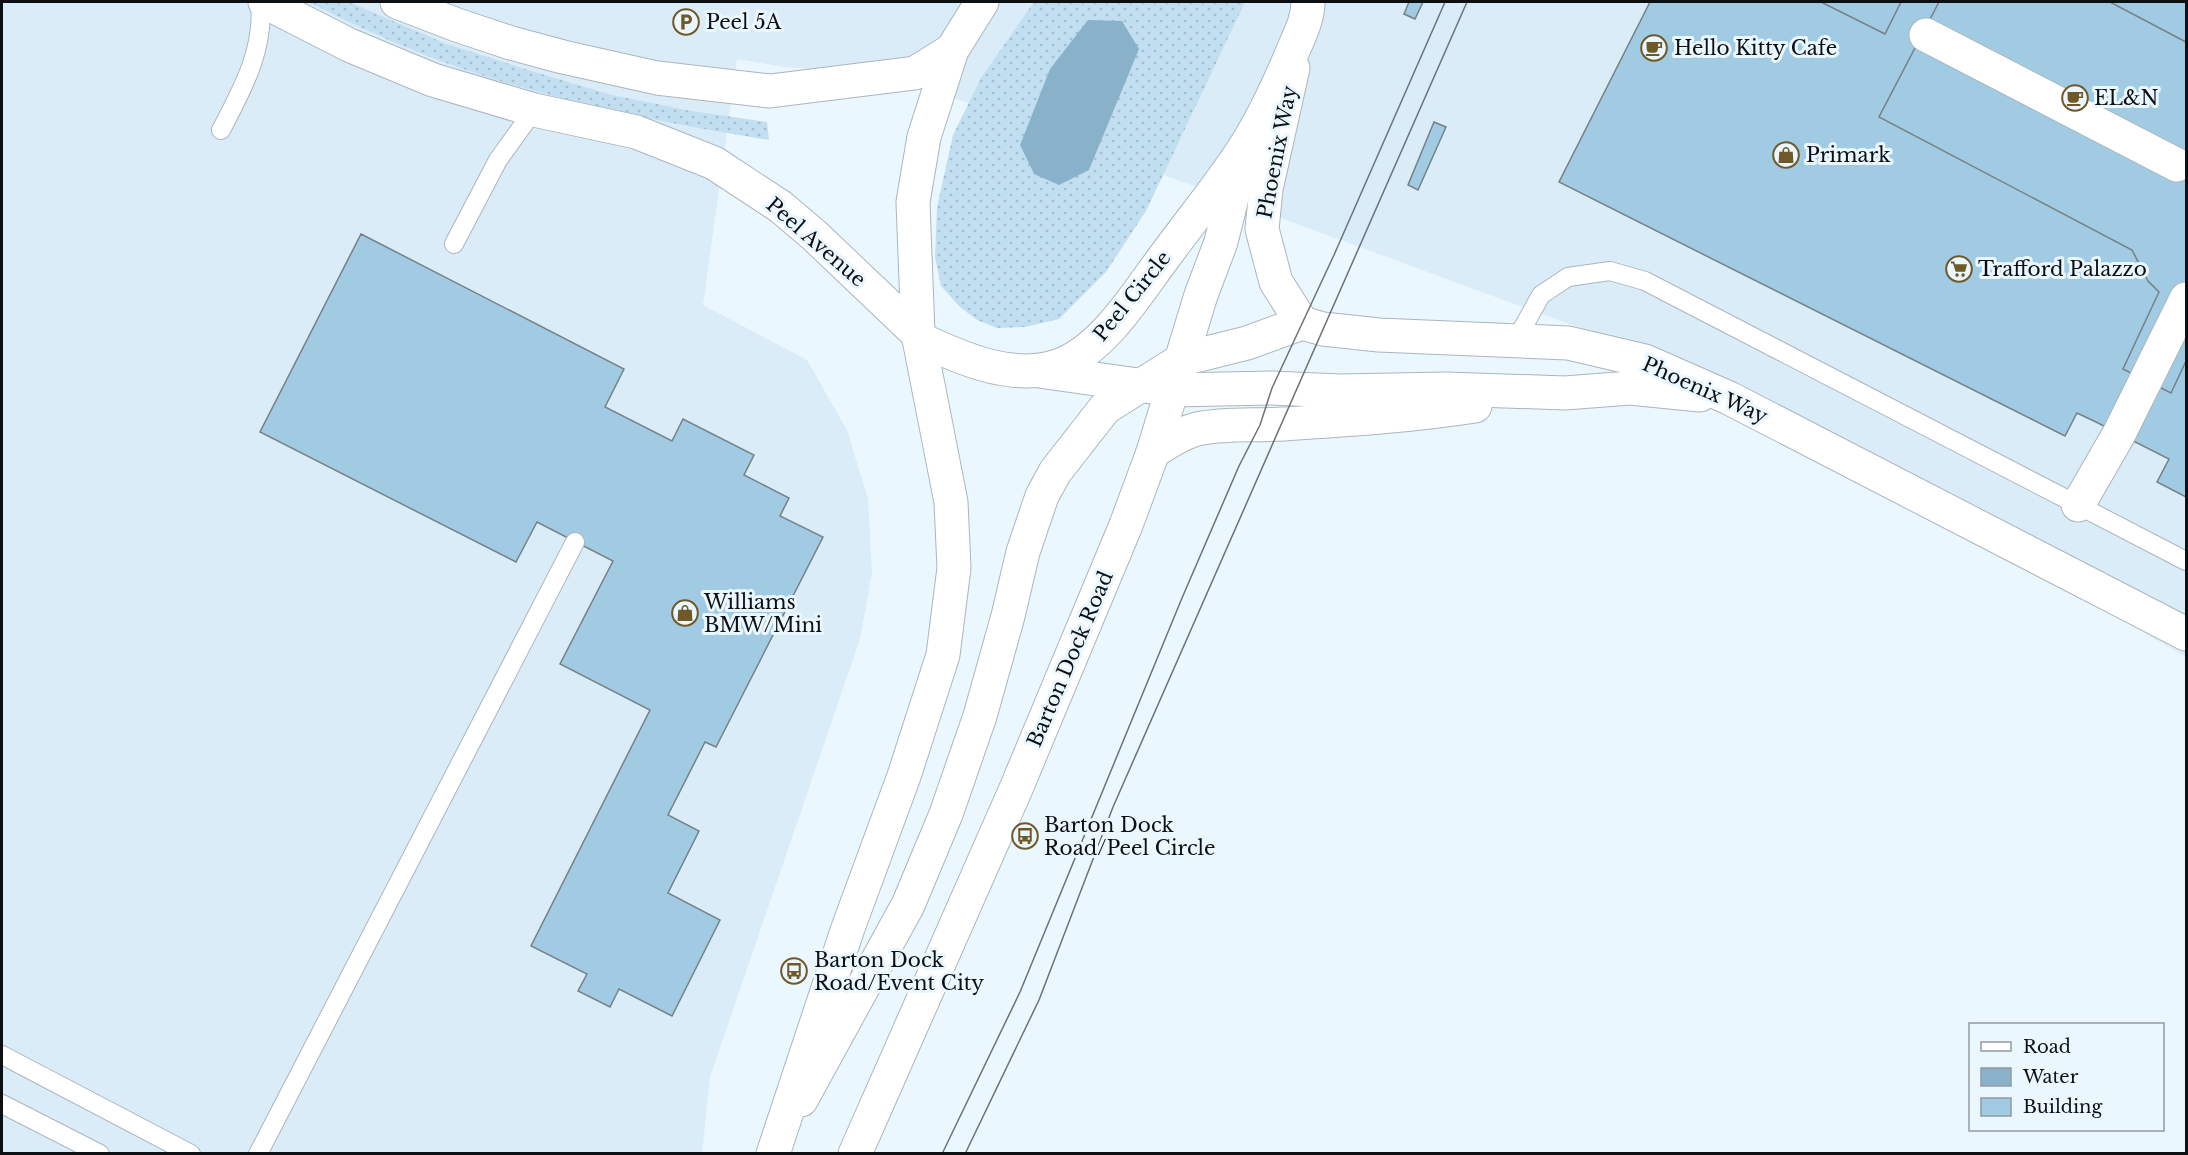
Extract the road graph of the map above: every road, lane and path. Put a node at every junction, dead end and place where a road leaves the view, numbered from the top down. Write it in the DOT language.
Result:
graph roads {
  1 [pos="260,2"];
  2 [pos="265,2"];
  3 [pos="397,2"];
  4 [pos="979,6"];
  5 [pos="1308,12"];
  6 [pos="1926,35"];
  7 [pos="952,50"];
  8 [pos="534,110"];
  9 [pos="221,130"];
  10 [pos="1244,149"];
  11 [pos="2177,165"];
  12 [pos="454,244"];
  13 [pos="2187,299"];
  14 [pos="1302,323"];
  15 [pos="919,337"];
  16 [pos="1516,339"];
  17 [pos="1183,359"];
  18 [pos="1039,371"];
  19 [pos="1137,386"];
  20 [pos="1173,390"];
  21 [pos="1565,393"];
  22 [pos="1729,398"];
  23 [pos="1153,452"];
  24 [pos="2078,505"];
  25 [pos="575,542"];
  26 [pos="2187,561"];
  27 [pos="2187,634"];
  28 [pos="2,1055"];
  29 [pos="2,1104"];
  30 [pos="776,1147"];
  31 [pos="100,1154"];
  32 [pos="191,1154"];
  33 [pos="258,1154"];
  34 [pos="855,1154"];
  1 -- 9 [label="lane"];
  2 -- 8 [label="street, Peel Avenue"];
  3 -- 7 [label="street"];
  4 -- 7 [label="street"];
  5 -- 10 [label="street, Peel Circle"];
  5 -- 14 [label="street, Phoenix Way"];
  6 -- 11 [label="street"];
  7 -- 15 [label="street"];
  8 -- 12 [label="lane"];
  8 -- 15 [label="street, Peel Avenue"];
  10 -- 17 [label="street, Barton Dock Road"];
  10 -- 18 [label="street, Peel Circle"];
  13 -- 24 [label="street"];
  14 -- 16 [label="street, Phoenix Way"];
  14 -- 17 [label="street"];
  15 -- 18 [label="street, Peel Circle"];
  15 -- 30 [label="street"];
  16 -- 22 [label="street, Phoenix Way"];
  16 -- 24 [label="lane"];
  17 -- 19 [label="street"];
  17 -- 20 [label="street, Barton Dock Road"];
  18 -- 19 [label="street"];
  19 -- 20 [label="street"];
  19 -- 30 [label="street"];
  20 -- 21 [label="street"];
  20 -- 23 [label="street, Barton Dock Road"];
  21 -- 22 [label="street"];
  21 -- 23 [label="street"];
  22 -- 27 [label="street, Phoenix Way"];
  23 -- 34 [label="street, Barton Dock Road"];
  24 -- 26 [label="lane"];
  25 -- 33 [label="lane"];
  28 -- 32 [label="lane"];
  29 -- 31 [label="lane"];
}
